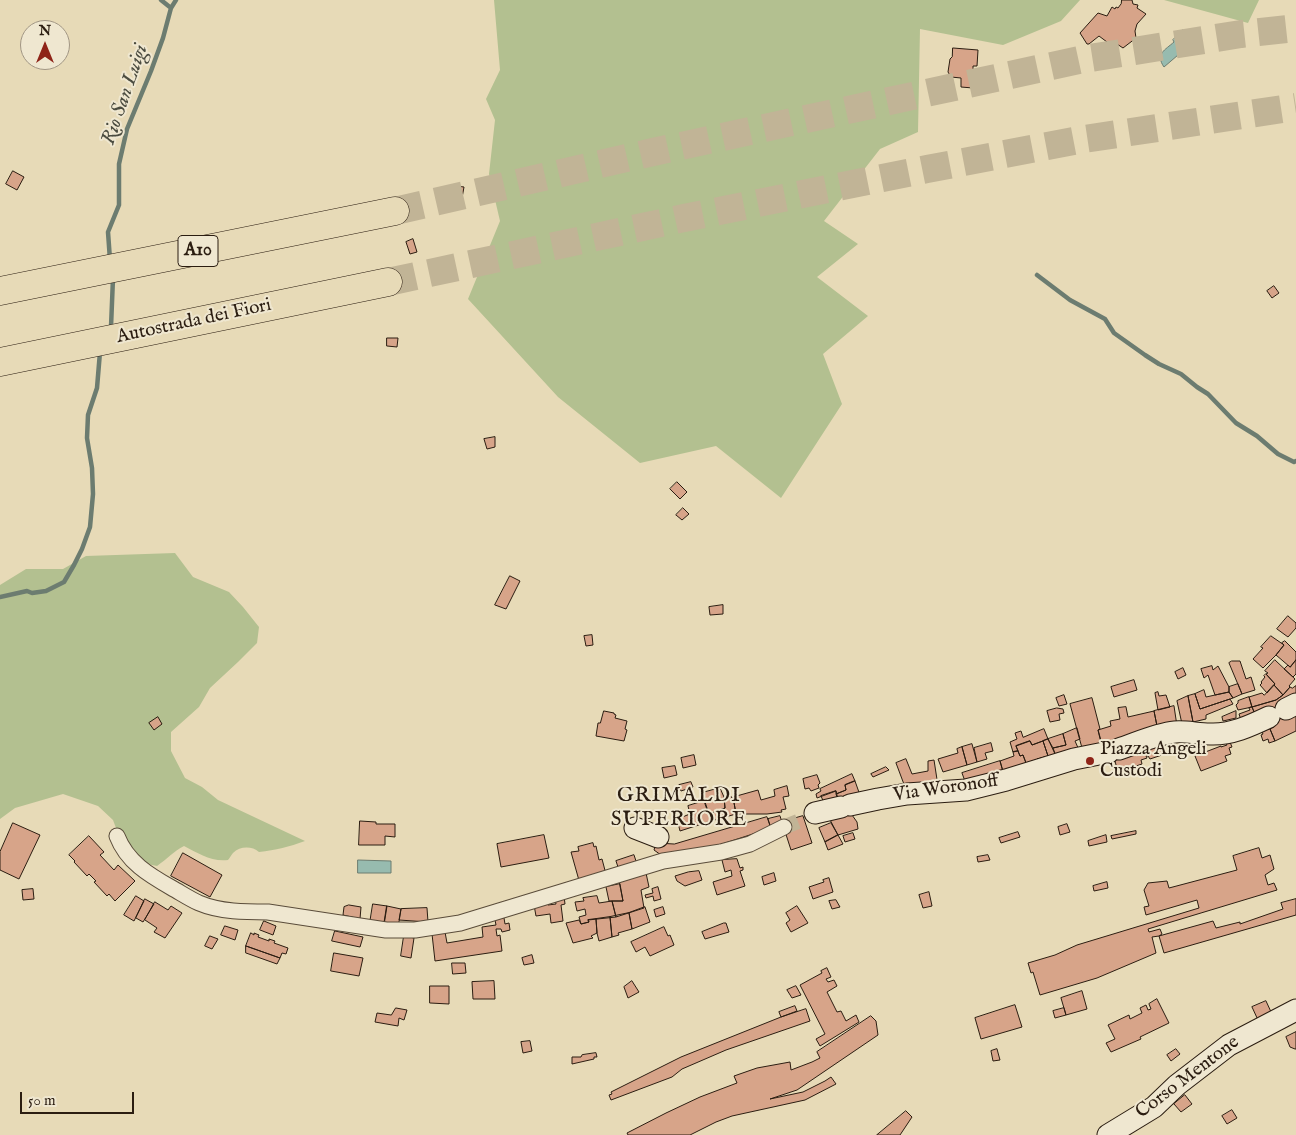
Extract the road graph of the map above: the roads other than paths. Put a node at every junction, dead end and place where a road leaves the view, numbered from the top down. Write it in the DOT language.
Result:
graph roads {
  1 [pos="396,211"];
  2 [pos="388,282"];
  3 [pos="0,291"];
  4 [pos="0,362"];
  5 [pos="1284,710"];
  6 [pos="810,816"];
  7 [pos="784,827"];
  8 [pos="635,828"];
  9 [pos="117,836"];
  10 [pos="658,837"];
  11 [pos="1296,1010"];
  12 [pos="1108,1135"];
  1 -- 3 [label="highway, A10"];
  2 -- 4 [label="highway, Autostrada dei Fiori"];
  5 -- 6 [label="street, Via Woronoff"];
  7 -- 9 [label="street"];
  8 -- 10 [label="street"];
  11 -- 12 [label="street, Corso Mentone"];
}
